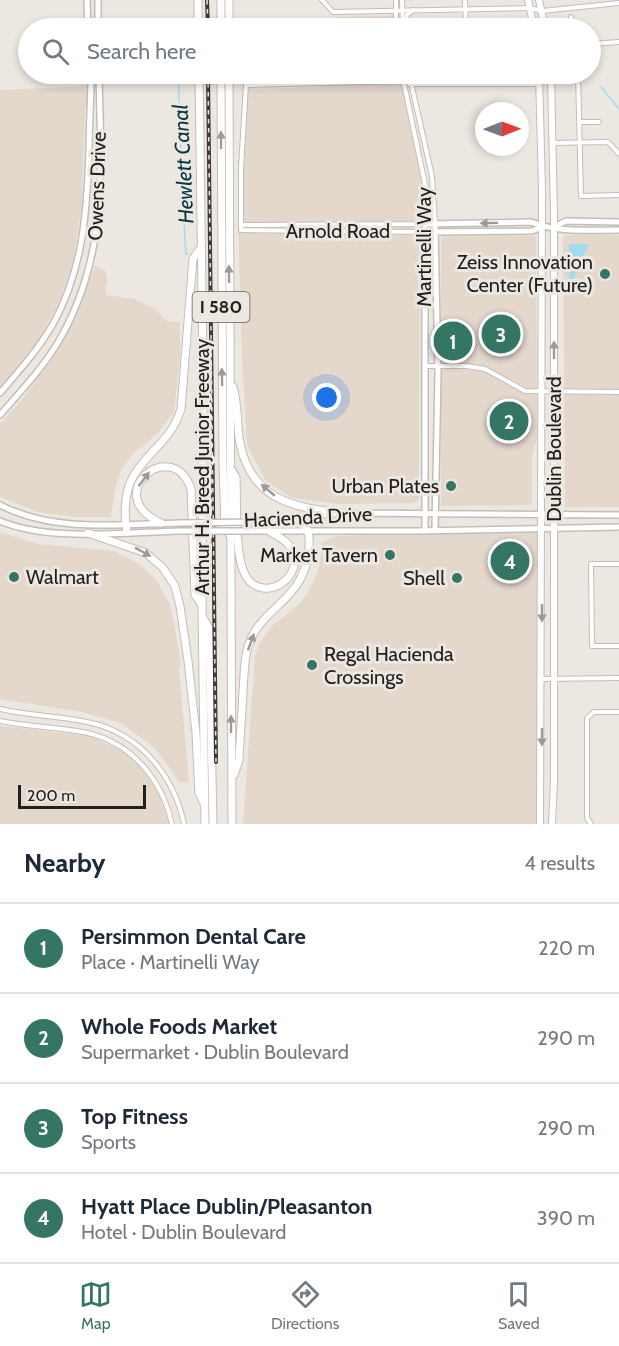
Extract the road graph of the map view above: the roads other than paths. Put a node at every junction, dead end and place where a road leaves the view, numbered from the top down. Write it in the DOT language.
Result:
graph roads {
  1 [pos="87,0"];
  2 [pos="98,0"];
  3 [pos="198,0"];
  4 [pos="221,0"];
  5 [pos="229,0"];
  6 [pos="322,0"];
  7 [pos="396,0"];
  8 [pos="402,0"];
  9 [pos="465,0"];
  10 [pos="528,0"];
  11 [pos="539,0"];
  12 [pos="619,3"];
  13 [pos="530,8"];
  14 [pos="465,9"];
  15 [pos="396,10"];
  16 [pos="402,10"];
  17 [pos="413,10"];
  18 [pos="542,10"];
  19 [pos="88,18"];
  20 [pos="98,18"];
  21 [pos="198,18"];
  22 [pos="221,18"];
  23 [pos="229,18"];
  24 [pos="396,18"];
  25 [pos="403,18"];
  26 [pos="406,18"];
  27 [pos="465,18"];
  28 [pos="532,18"];
  29 [pos="543,18"];
  30 [pos="619,42"];
  31 [pos="601,43"];
  32 [pos="91,84"];
  33 [pos="99,84"];
  34 [pos="199,84"];
  35 [pos="221,84"];
  36 [pos="229,84"];
  37 [pos="299,84"];
  38 [pos="404,84"];
  39 [pos="410,84"];
  40 [pos="467,84"];
  41 [pos="540,84"];
  42 [pos="551,84"];
  43 [pos="578,84"];
  44 [pos="580,122"];
  45 [pos="599,122"];
  46 [pos="580,142"];
  47 [pos="553,143"];
  48 [pos="619,154"];
  49 [pos="619,195"];
  50 [pos="619,222"];
  51 [pos="425,224"];
  52 [pos="435,224"];
  53 [pos="542,227"];
  54 [pos="554,227"];
  55 [pos="241,228"];
  56 [pos="619,230"];
  57 [pos="425,232"];
  58 [pos="435,232"];
  59 [pos="200,248"];
  60 [pos="425,366"];
  61 [pos="438,366"];
  62 [pos="231,379"];
  63 [pos="542,391"];
  64 [pos="554,391"];
  65 [pos="619,392"];
  66 [pos="0,393"];
  67 [pos="0,415"];
  68 [pos="230,467"];
  69 [pos="0,505"];
  70 [pos="342,513"];
  71 [pos="424,513"];
  72 [pos="436,513"];
  73 [pos="541,514"];
  74 [pos="553,514"];
  75 [pos="619,515"];
  76 [pos="297,519"];
  77 [pos="0,521"];
  78 [pos="161,523"];
  79 [pos="619,527"];
  80 [pos="126,528"];
  81 [pos="541,528"];
  82 [pos="553,528"];
  83 [pos="435,530"];
  84 [pos="269,531"];
  85 [pos="308,531"];
  86 [pos="424,531"];
  87 [pos="88,533"];
  88 [pos="231,540"];
  89 [pos="619,564"];
  90 [pos="202,605"];
  91 [pos="202,616"];
  92 [pos="619,646"];
  93 [pos="619,678"];
  94 [pos="542,679"];
  95 [pos="553,679"];
  96 [pos="0,709"];
  97 [pos="619,712"];
  98 [pos="0,721"];
  99 [pos="232,783"];
  100 [pos="205,805"];
  101 [pos="172,824"];
  102 [pos="184,824"];
  103 [pos="205,824"];
  104 [pos="213,824"];
  105 [pos="232,824"];
  106 [pos="540,824"];
  107 [pos="552,824"];
  108 [pos="591,824"];
  1 -- 19 [label="street"];
  2 -- 20 [label="street"];
  3 -- 21 [label="highway"];
  4 -- 22 [label="highway"];
  5 -- 23 [label="highway"];
  6 -- 15 [label="street"];
  7 -- 15 [label="street"];
  8 -- 16 [label="street"];
  9 -- 14 [label="street"];
  10 -- 13 [label="main road"];
  11 -- 18 [label="main road"];
  12 -- 18 [label="street"];
  13 -- 14 [label="street"];
  13 -- 18 [label="street"];
  13 -- 28 [label="main road"];
  14 -- 17 [label="street"];
  14 -- 27 [label="street"];
  15 -- 16 [label="street"];
  15 -- 24 [label="street"];
  16 -- 17 [label="street"];
  16 -- 25 [label="street"];
  17 -- 26 [label="street"];
  18 -- 29 [label="main road"];
  30 -- 31 [label="street"];
  32 -- 66 [label="street, Owens Drive"];
  33 -- 67 [label="street, Owens Drive"];
  34 -- 59 [label="highway, Arthur H. Breed Junior Freeway / I 580"];
  88 -- 35 [label="highway, I 580, one-way"];
  62 -- 36 [label="highway, Arthur H. Breed Junior Freeway / I 580, one-way"];
  37 -- 55 [label="street"];
  38 -- 51 [label="street, Martinelli Way"];
  39 -- 40 [label="street"];
  39 -- 52 [label="street, Martinelli Way"];
  40 -- 41 [label="street"];
  41 -- 53 [label="main road, Dublin Boulevard"];
  42 -- 47 [label="main road, Dublin Boulevard"];
  43 -- 44 [label="street"];
  44 -- 45 [label="street"];
  44 -- 46 [label="street"];
  46 -- 47 [label="street"];
  46 -- 48 [label="street"];
  46 -- 49 [label="street"];
  47 -- 54 [label="main road, Dublin Boulevard"];
  50 -- 54 [label="street, Arnold Road"];
  51 -- 52 [label="street, Arnold Road"];
  51 -- 55 [label="street, Arnold Road"];
  51 -- 57 [label="street, Martinelli Way"];
  53 -- 52 [label="street, Arnold Road, one-way"];
  52 -- 58 [label="street, Martinelli Way"];
  53 -- 54 [label="street, Arnold Road"];
  53 -- 58 [label="street, Arnold Road"];
  53 -- 63 [label="main road, Dublin Boulevard"];
  54 -- 56 [label="street, Arnold Road"];
  64 -- 54 [label="main road, Dublin Boulevard, one-way"];
  55 -- 57 [label="street, Arnold Road"];
  57 -- 58 [label="street, Arnold Road"];
  57 -- 60 [label="street, Martinelli Way"];
  58 -- 61 [label="street, Martinelli Way"];
  59 -- 80 [label="highway"];
  59 -- 90 [label="highway, Arthur H. Breed Junior Freeway / I 580"];
  60 -- 61 [label="street"];
  60 -- 71 [label="street, Martinelli Way"];
  61 -- 63 [label="street"];
  61 -- 72 [label="street, Martinelli Way"];
  62 -- 68 [label="highway, Arthur H. Breed Junior Freeway / I 580"];
  70 -- 62 [label="highway, one-way"];
  63 -- 64 [label="street"];
  63 -- 73 [label="main road, Dublin Boulevard"];
  64 -- 65 [label="street"];
  64 -- 74 [label="main road, Dublin Boulevard"];
  68 -- 84 [label="highway"];
  68 -- 88 [label="highway, Arthur H. Breed Junior Freeway / I 580"];
  69 -- 80 [label="street, Hacienda Drive"];
  70 -- 71 [label="street, Hacienda Drive"];
  70 -- 76 [label="street, Hacienda Drive"];
  71 -- 72 [label="street, Hacienda Drive"];
  71 -- 86 [label="street, Martinelli Way"];
  72 -- 73 [label="street, Hacienda Drive"];
  72 -- 83 [label="street, Martinelli Way"];
  73 -- 74 [label="street, Hacienda Drive"];
  73 -- 81 [label="main road, Dublin Boulevard"];
  74 -- 75 [label="street, Hacienda Drive"];
  74 -- 82 [label="main road, Dublin Boulevard"];
  76 -- 78 [label="street, Hacienda Drive, bridge"];
  76 -- 85 [label="highway"];
  77 -- 87 [label="street, Hacienda Drive"];
  78 -- 80 [label="street, Hacienda Drive"];
  78 -- 90 [label="highway, one-way"];
  79 -- 82 [label="street, Hacienda Drive"];
  80 -- 84 [label="street, Hacienda Drive, bridge"];
  80 -- 87 [label="street, Hacienda Drive"];
  81 -- 82 [label="street, Hacienda Drive"];
  81 -- 83 [label="street, Hacienda Drive"];
  81 -- 94 [label="main road, Dublin Boulevard, one-way"];
  82 -- 95 [label="main road, Dublin Boulevard"];
  83 -- 86 [label="street, Hacienda Drive"];
  84 -- 85 [label="street, Hacienda Drive"];
  85 -- 86 [label="street, Hacienda Drive"];
  99 -- 85 [label="highway, one-way"];
  87 -- 100 [label="highway, one-way"];
  99 -- 88 [label="highway, Arthur H. Breed Junior Freeway / I 580, one-way"];
  89 -- 92 [label="street"];
  90 -- 91 [label="highway, Arthur H. Breed Junior Freeway / I 580"];
  91 -- 100 [label="highway, Arthur H. Breed Junior Freeway / I 580"];
  91 -- 104 [label="highway, I 580"];
  93 -- 95 [label="street"];
  94 -- 95 [label="street"];
  94 -- 106 [label="main road, Dublin Boulevard, one-way"];
  95 -- 107 [label="main road, Dublin Boulevard"];
  96 -- 102 [label="street"];
  97 -- 108 [label="street"];
  98 -- 101 [label="street"];
  99 -- 105 [label="highway, Arthur H. Breed Junior Freeway / I 580"];
  100 -- 103 [label="highway, Arthur H. Breed Junior Freeway / I 580"];
}
